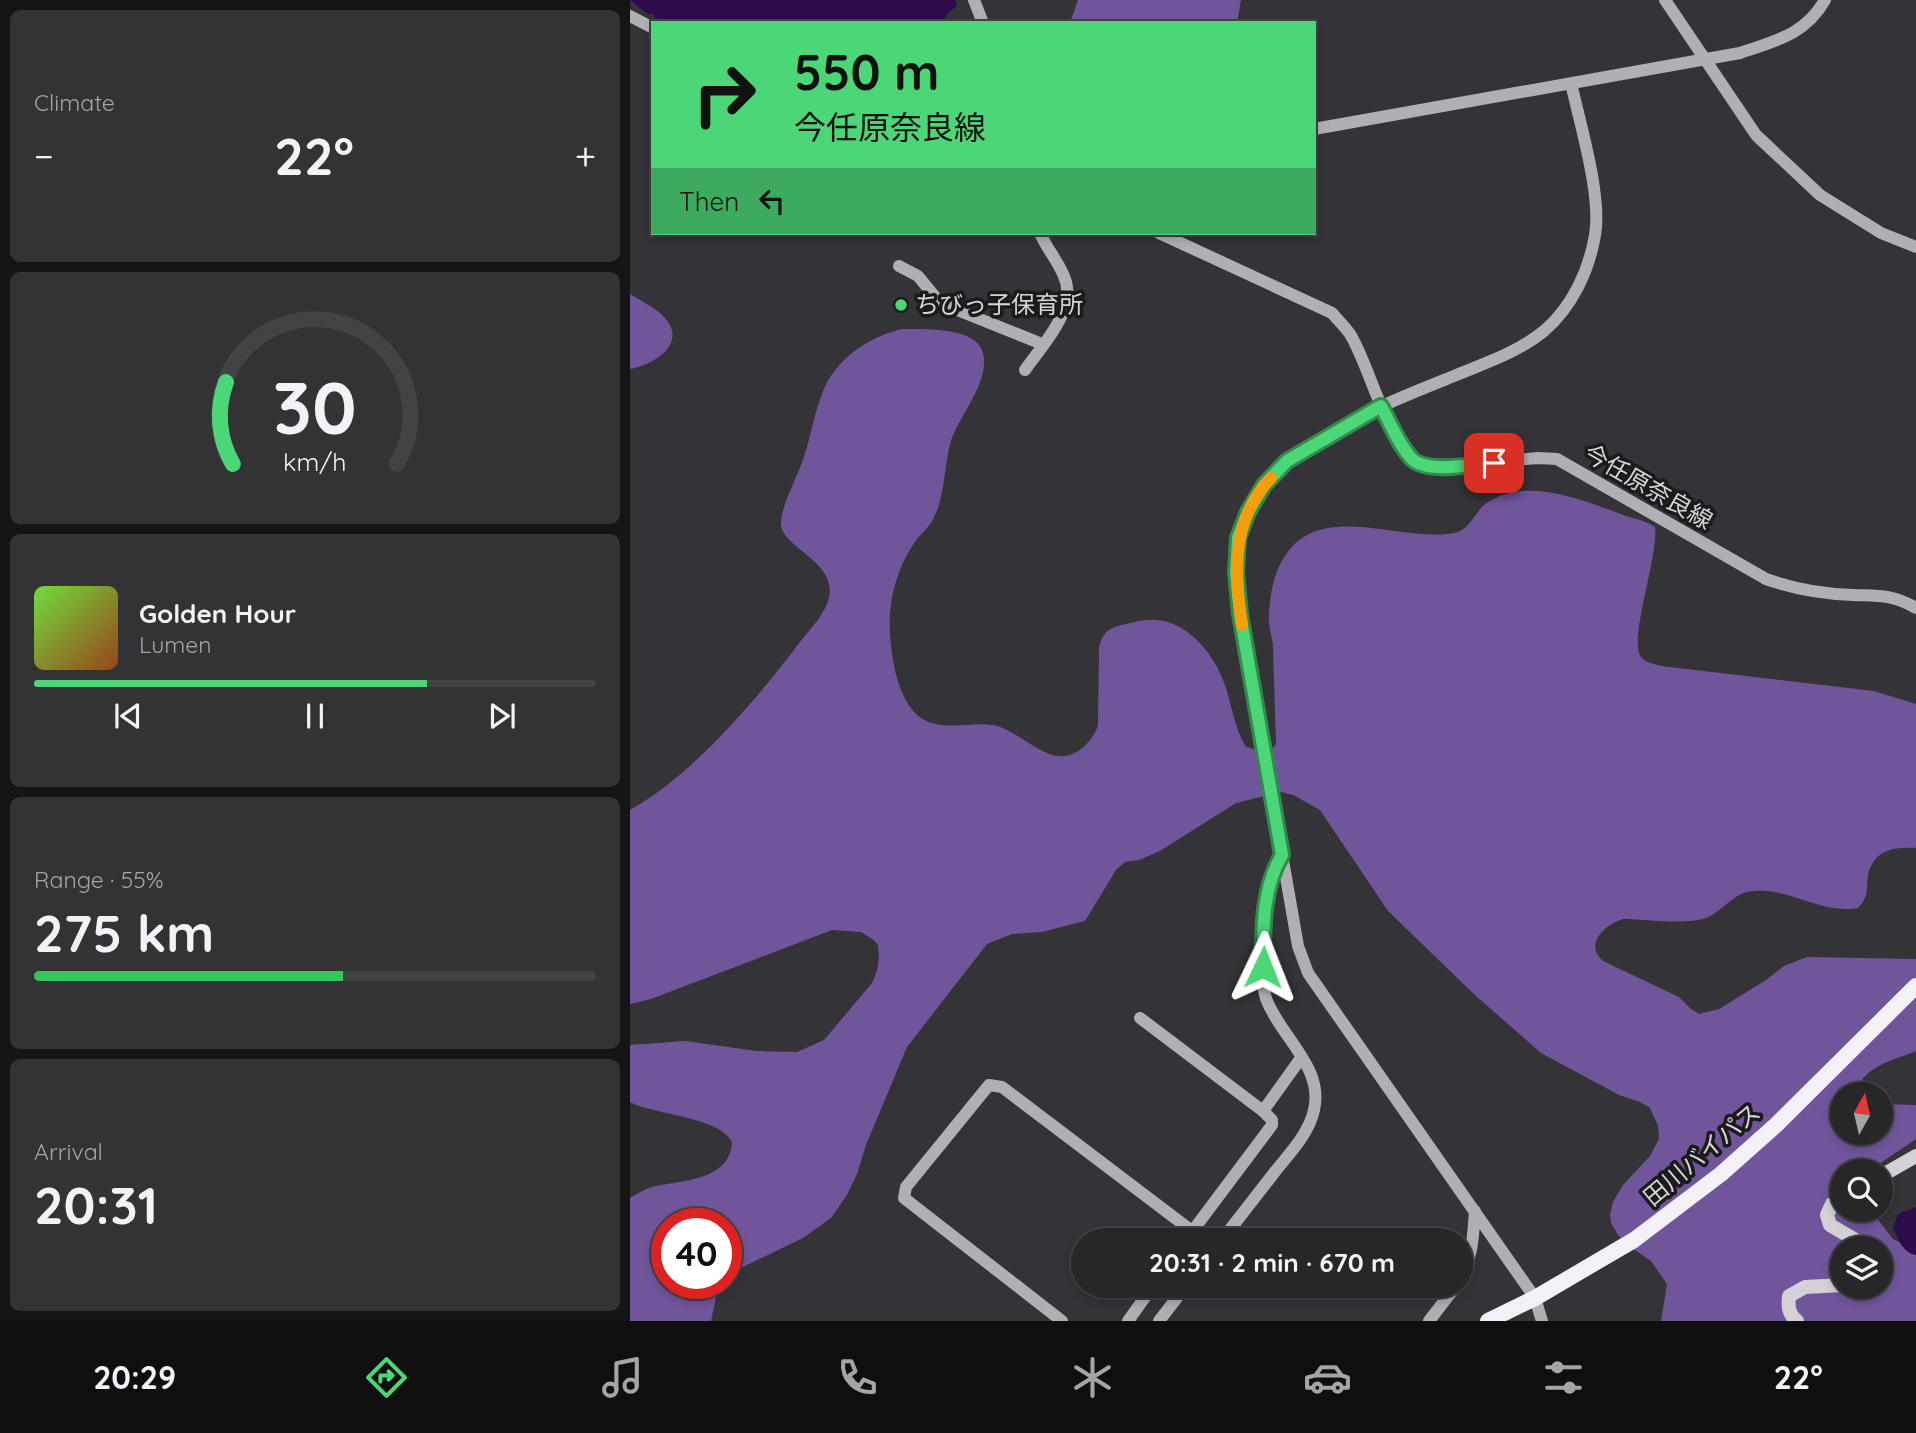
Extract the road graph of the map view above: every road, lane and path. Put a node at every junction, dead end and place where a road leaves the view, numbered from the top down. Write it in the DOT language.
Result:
graph roads {
  1 [pos="974,0"];
  2 [pos="1664,0"];
  3 [pos="1825,0"];
  4 [pos="630,16"];
  5 [pos="982,21"];
  6 [pos="651,27"];
  7 [pos="1706,60"];
  8 [pos="1571,83"];
  9 [pos="1316,129"];
  10 [pos="1041,235"];
  11 [pos="1163,235"];
  12 [pos="1916,247"];
  13 [pos="899,266"];
  14 [pos="1042,344"];
  15 [pos="1025,370"];
  16 [pos="1381,406"];
  17 [pos="1916,608"];
  18 [pos="1282,855"];
  19 [pos="1916,986"];
  20 [pos="1140,1018"];
  21 [pos="1301,1058"];
  22 [pos="1263,1111"];
  23 [pos="1916,1156"];
  24 [pos="1893,1169"];
  25 [pos="1830,1208"];
  26 [pos="1475,1211"];
  27 [pos="1178,1228"];
  28 [pos="1194,1228"];
  29 [pos="1231,1228"];
  30 [pos="1849,1236"];
  31 [pos="1473,1242"];
  32 [pos="1830,1286"];
  33 [pos="1144,1298"];
  34 [pos="1177,1298"];
  35 [pos="1447,1298"];
  36 [pos="1535,1298"];
  37 [pos="1062,1321"];
  38 [pos="1128,1321"];
  39 [pos="1159,1321"];
  40 [pos="1429,1321"];
  41 [pos="1488,1321"];
  42 [pos="1542,1321"];
  43 [pos="1797,1321"];
  1 -- 5 [label="street"];
  2 -- 7 [label="street"];
  3 -- 7 [label="street"];
  4 -- 6 [label="street"];
  7 -- 8 [label="street"];
  7 -- 12 [label="street"];
  8 -- 9 [label="street"];
  8 -- 16 [label="street"];
  10 -- 14 [label="street"];
  11 -- 16 [label="street, 今任原奈良線"];
  13 -- 14 [label="street"];
  14 -- 15 [label="street"];
  16 -- 17 [label="street, 今任原奈良線"];
  16 -- 18 [label="street"];
  18 -- 21 [label="street"];
  18 -- 26 [label="street"];
  19 -- 36 [label="highway, 田川バイパス"];
  20 -- 22 [label="street"];
  21 -- 22 [label="street"];
  21 -- 29 [label="street"];
  22 -- 28 [label="street"];
  23 -- 24 [label="main road"];
  25 -- 30 [label="main road"];
  26 -- 31 [label="street"];
  26 -- 36 [label="street"];
  27 -- 37 [label="street"];
  32 -- 43 [label="main road"];
  33 -- 38 [label="street"];
  34 -- 39 [label="street"];
  35 -- 40 [label="street"];
  36 -- 41 [label="highway, 田川バイパス"];
  36 -- 42 [label="street"];
}
